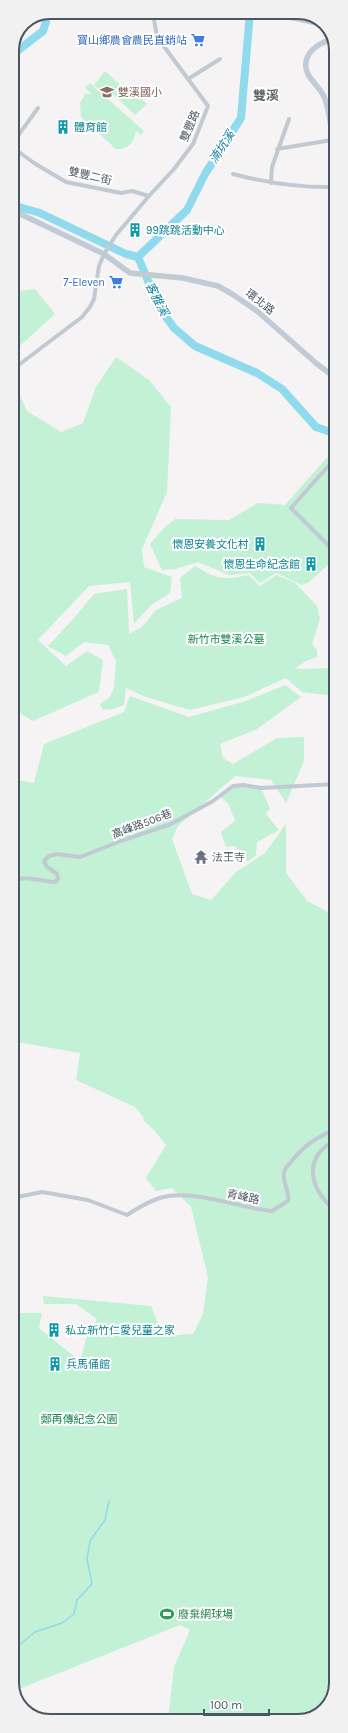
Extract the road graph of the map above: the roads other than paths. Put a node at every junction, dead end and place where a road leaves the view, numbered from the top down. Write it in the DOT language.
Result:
graph roads {
  1 [pos="154,19"];
  2 [pos="299,19"];
  3 [pos="311,22"];
  4 [pos="328,41"];
  5 [pos="220,59"];
  6 [pos="188,78"];
  7 [pos="38,108"];
  8 [pos="288,119"];
  9 [pos="329,122"];
  10 [pos="19,136"];
  11 [pos="329,141"];
  12 [pos="277,150"];
  13 [pos="19,151"];
  14 [pos="233,174"];
  15 [pos="271,183"];
  16 [pos="329,188"];
  17 [pos="149,196"];
  18 [pos="19,213"];
  19 [pos="104,254"];
  20 [pos="19,365"];
  21 [pos="329,373"];
  22 [pos="329,465"];
  23 [pos="329,548"];
  24 [pos="329,784"];
  25 [pos="19,879"];
  26 [pos="329,1132"];
  27 [pos="329,1146"];
  28 [pos="19,1197"];
  29 [pos="329,1205"];
  1 -- 6 [label="street, 雙豐路"];
  2 -- 3 [label="street"];
  4 -- 9 [label="street"];
  5 -- 6 [label="street"];
  6 -- 17 [label="street, 雙豐路"];
  7 -- 10 [label="street, 雙豐二街"];
  8 -- 12 [label="street"];
  11 -- 12 [label="street"];
  12 -- 15 [label="street"];
  13 -- 17 [label="street, 雙豐二街"];
  14 -- 15 [label="street"];
  15 -- 16 [label="street"];
  17 -- 19 [label="street, 雙豐路"];
  18 -- 19 [label="street"];
  19 -- 20 [label="street"];
  19 -- 21 [label="street, 環北路"];
  22 -- 23 [label="street"];
  24 -- 25 [label="street, 高峰路506巷"];
  26 -- 28 [label="street, 青峰路"];
  27 -- 29 [label="street"];
}
